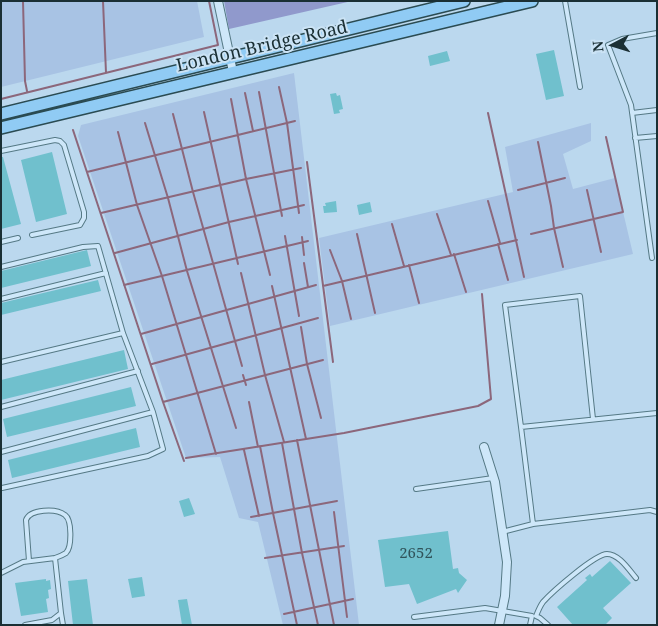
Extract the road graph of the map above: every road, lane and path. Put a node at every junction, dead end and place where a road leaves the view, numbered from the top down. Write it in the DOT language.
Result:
graph roads {
  1 [pos="218,1"];
  2 [pos="464,1"];
  3 [pos="469,1"];
  4 [pos="532,1"];
  5 [pos="565,1"];
  6 [pos="472,15"];
  7 [pos="657,33"];
  8 [pos="230,58"];
  9 [pos="233,72"];
  10 [pos="580,87"];
  11 [pos="657,110"];
  12 [pos="632,113"];
  13 [pos="1,114"];
  14 [pos="1,128"];
  15 [pos="657,136"];
  16 [pos="635,138"];
  17 [pos="1,151"];
  18 [pos="32,235"];
  19 [pos="18,238"];
  20 [pos="1,242"];
  21 [pos="652,258"];
  22 [pos="1,267"];
  23 [pos="106,273"];
  24 [pos="1,298"];
  25 [pos="123,332"];
  26 [pos="1,362"];
  27 [pos="138,372"];
  28 [pos="1,407"];
  29 [pos="153,412"];
  30 [pos="657,413"];
  31 [pos="594,419"];
  32 [pos="521,427"];
  33 [pos="484,447"];
  34 [pos="1,452"];
  35 [pos="494,478"];
  36 [pos="1,484"];
  37 [pos="2,489"];
  38 [pos="416,489"];
  39 [pos="657,512"];
  40 [pos="533,524"];
  41 [pos="502,532"];
  42 [pos="55,558"];
  43 [pos="29,561"];
  44 [pos="1,573"];
  45 [pos="636,578"];
  46 [pos="502,611"];
  47 [pos="61,613"];
  48 [pos="534,616"];
  49 [pos="414,617"];
  50 [pos="25,625"];
  51 [pos="63,625"];
  52 [pos="499,625"];
  53 [pos="530,625"];
  54 [pos="548,625"];
  1 -- 8 [label="street"];
  2 -- 8 [label="main road, London Bridge Road"];
  3 -- 6 [label="main road"];
  4 -- 6 [label="main road, London Bridge Road"];
  5 -- 10 [label="lane"];
  6 -- 9 [label="main road, London Bridge Road"];
  7 -- 12 [label="lane"];
  8 -- 9 [label="street"];
  8 -- 13 [label="main road, London Bridge Road"];
  9 -- 14 [label="main road, London Bridge Road"];
  11 -- 12 [label="lane"];
  12 -- 16 [label="lane"];
  15 -- 16 [label="lane"];
  16 -- 21 [label="lane"];
  17 -- 18 [label="lane"];
  19 -- 20 [label="lane"];
  22 -- 23 [label="lane"];
  23 -- 24 [label="lane"];
  23 -- 25 [label="lane"];
  25 -- 26 [label="lane"];
  25 -- 27 [label="lane"];
  27 -- 28 [label="lane"];
  27 -- 29 [label="lane"];
  29 -- 34 [label="lane"];
  29 -- 37 [label="lane"];
  30 -- 31 [label="lane"];
  31 -- 32 [label="lane"];
  31 -- 32 [label="lane"];
  32 -- 40 [label="lane"];
  33 -- 35 [label="street"];
  35 -- 38 [label="lane"];
  35 -- 41 [label="street"];
  36 -- 37 [label="lane"];
  39 -- 40 [label="lane"];
  40 -- 41 [label="lane"];
  41 -- 46 [label="street"];
  42 -- 43 [label="lane"];
  42 -- 43 [label="lane"];
  42 -- 47 [label="lane"];
  43 -- 44 [label="lane"];
  45 -- 48 [label="lane"];
  46 -- 48 [label="lane"];
  46 -- 49 [label="lane"];
  46 -- 52 [label="street"];
  47 -- 50 [label="lane"];
  47 -- 51 [label="lane"];
  48 -- 53 [label="lane"];
  48 -- 54 [label="lane"];
}
